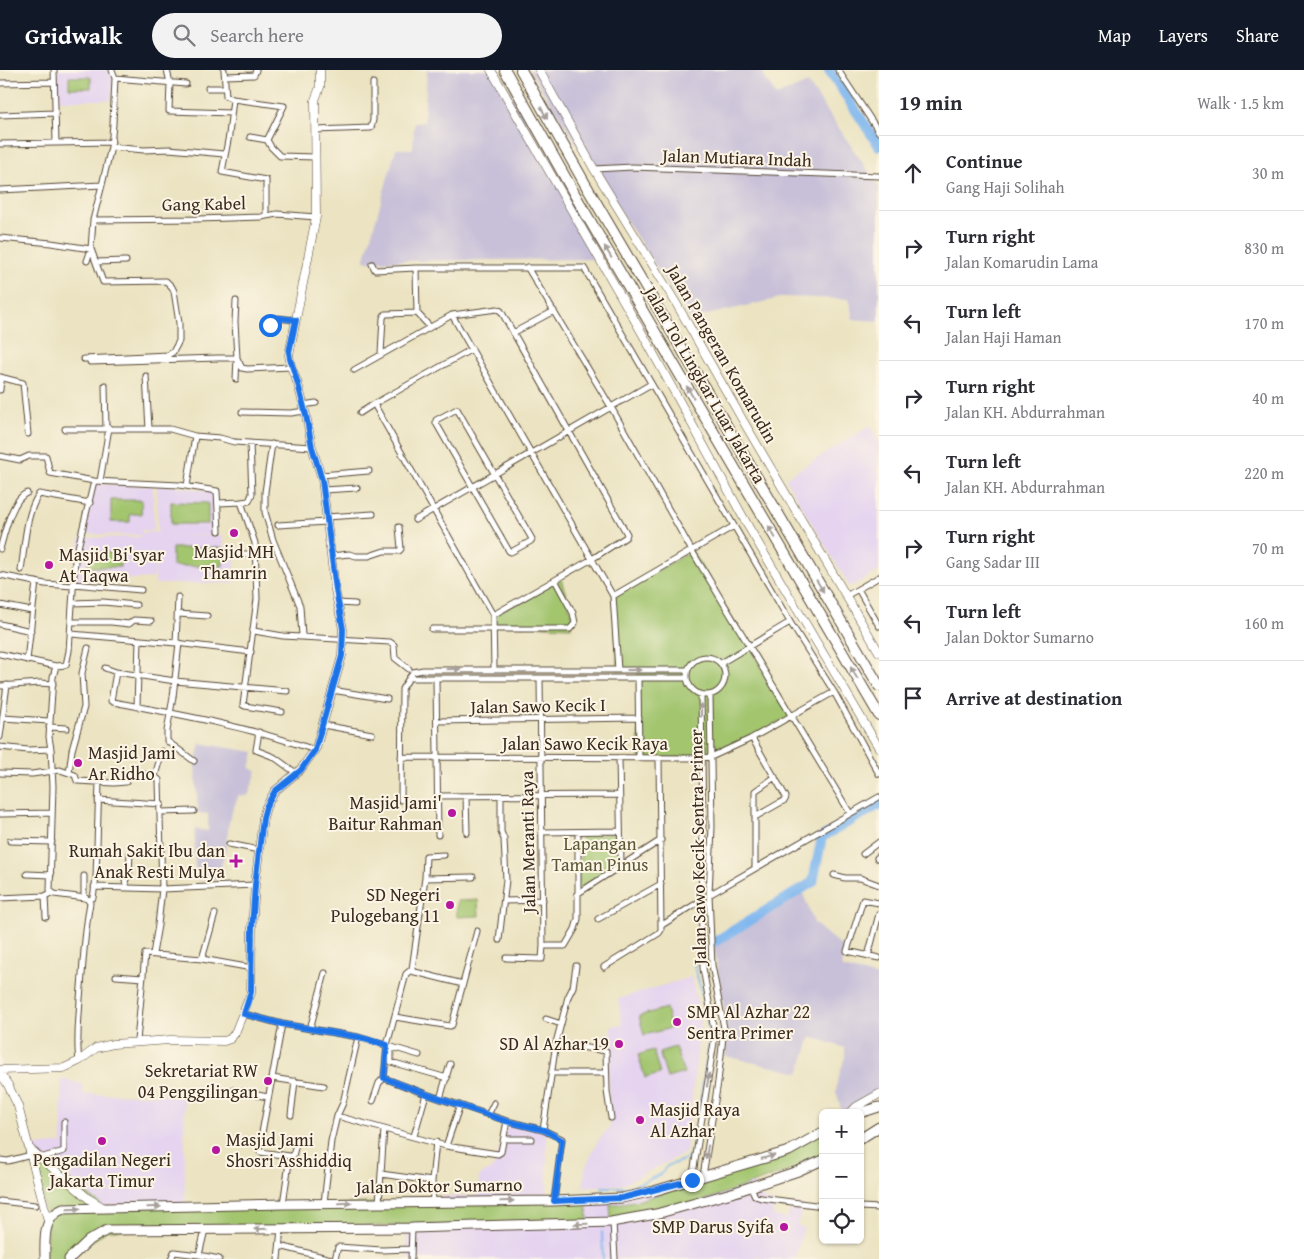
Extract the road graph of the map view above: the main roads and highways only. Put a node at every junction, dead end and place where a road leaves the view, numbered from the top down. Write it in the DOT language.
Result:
graph roads {
  1 [pos="505,70"];
  2 [pos="521,70"];
  3 [pos="879,686"];
  4 [pos="879,715"];
  5 [pos="879,1107"];
  6 [pos="864,1112"];
  7 [pos="879,1127"];
  8 [pos="819,1134"];
  9 [pos="864,1136"];
  10 [pos="819,1162"];
  11 [pos="45,1259"];
  12 [pos="70,1259"];
  4 -- 1 [label="highway, Jalan Tol Lingkar Luar Jakarta, one-way"];
  2 -- 3 [label="highway, Jalan Tol Lingkar Luar Jakarta, one-way"];
  5 -- 6 [label="main road"];
  7 -- 9 [label="main road"];
  11 -- 8 [label="main road, Jalan Doktor Sumarno, one-way"];
  10 -- 12 [label="main road, one-way"];
}
